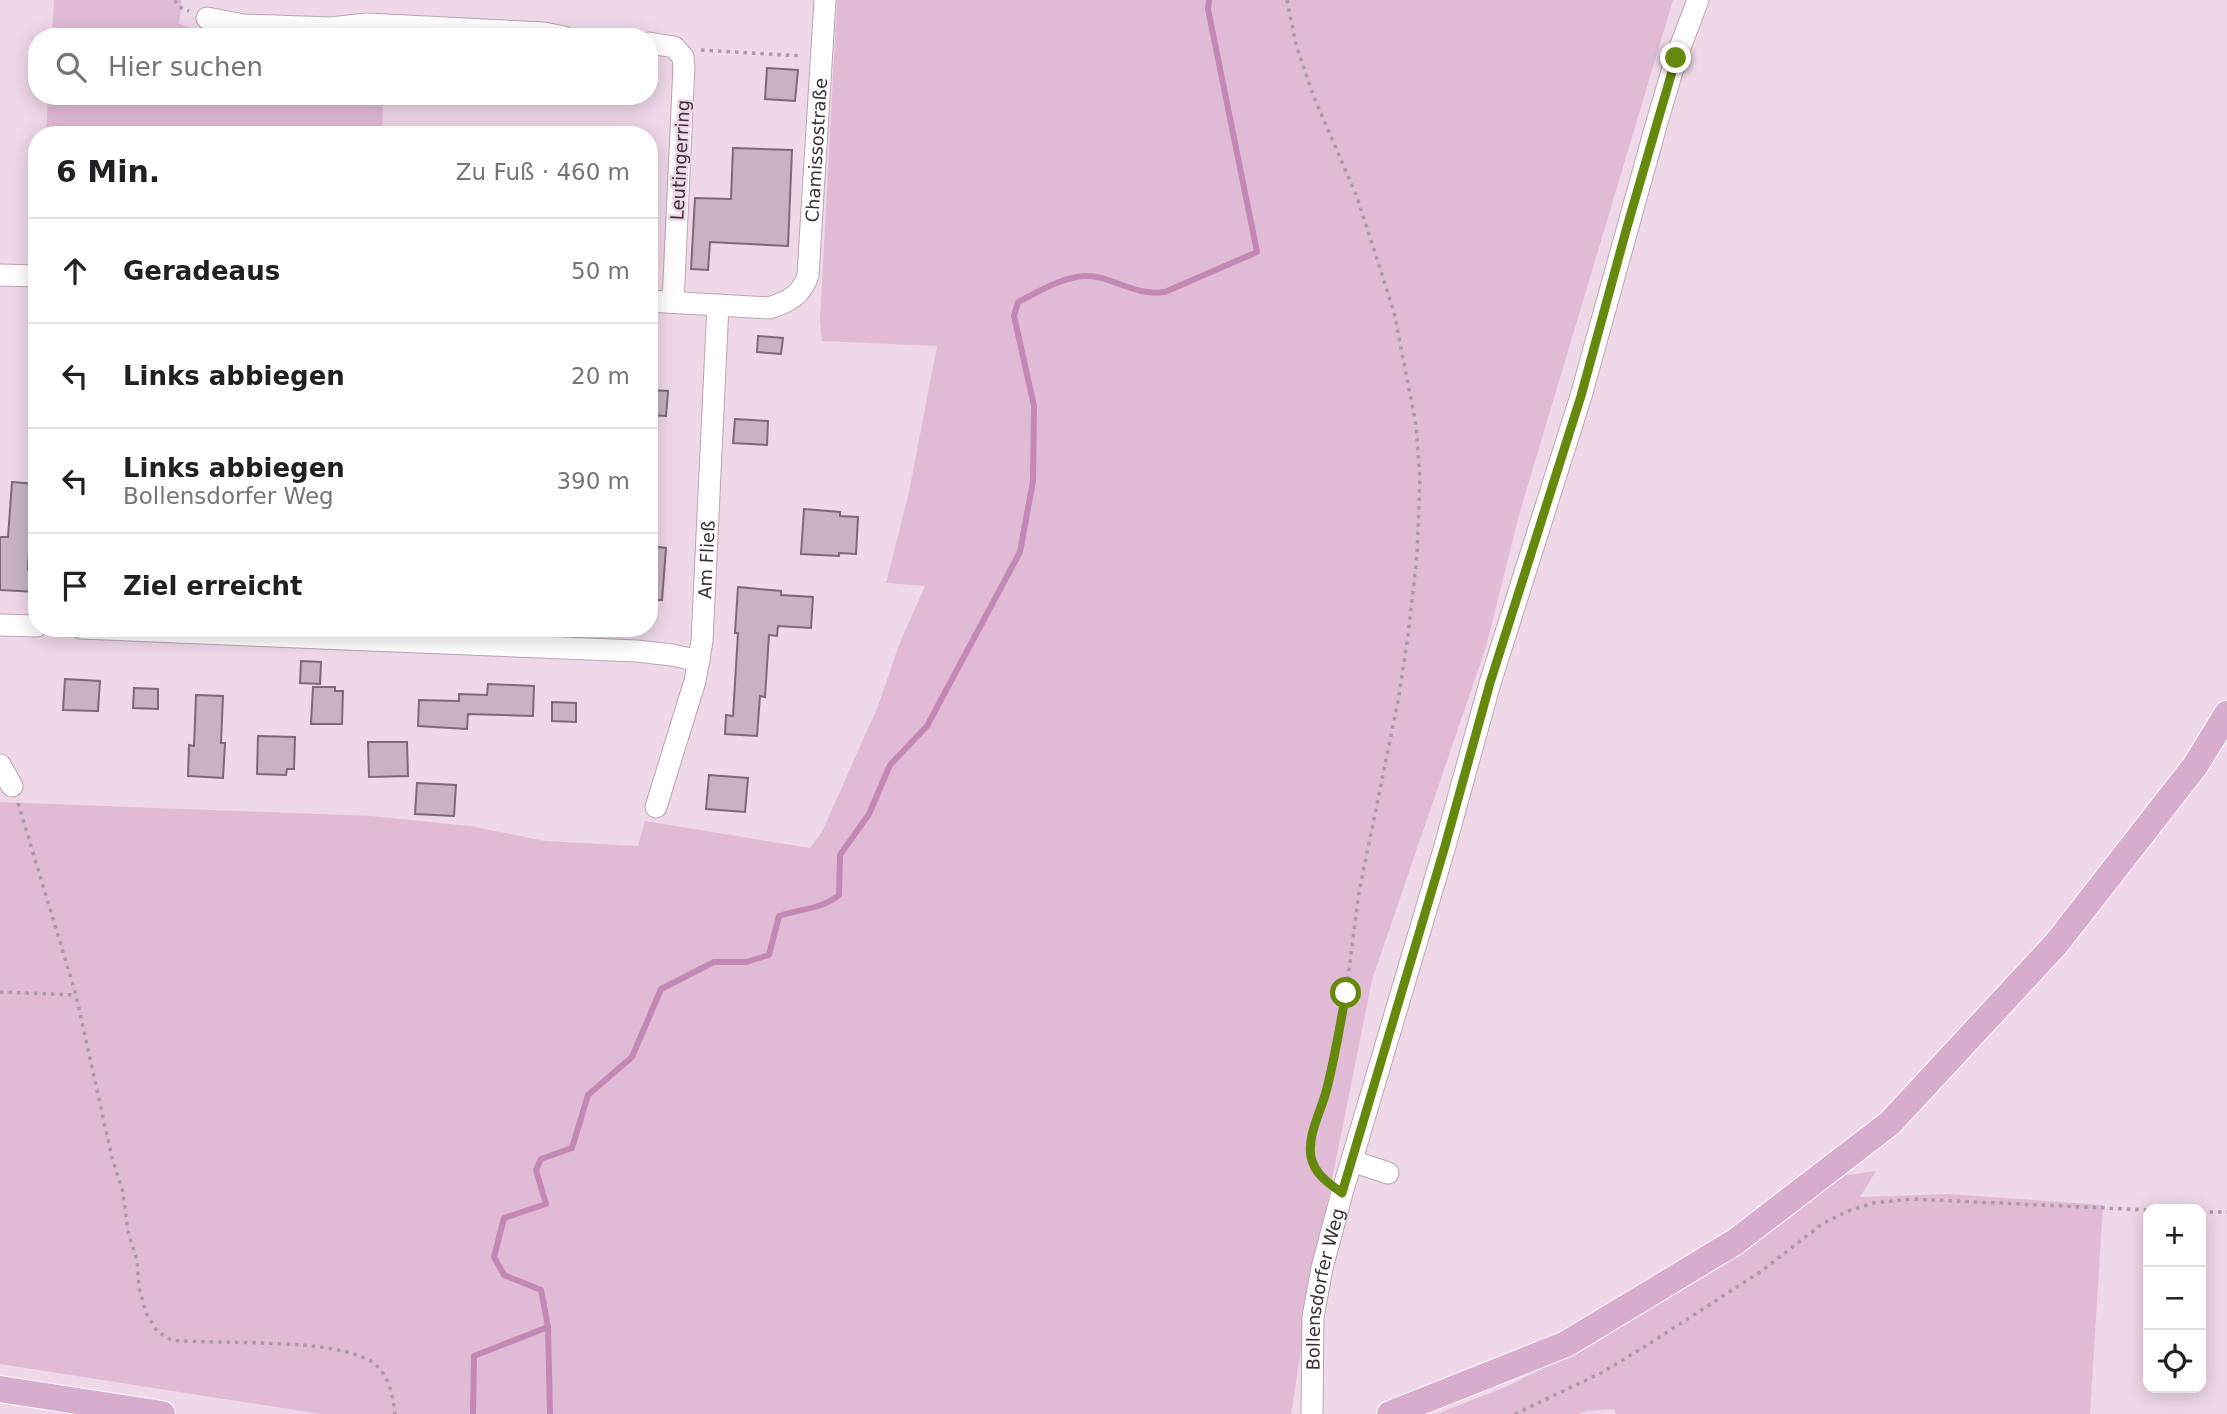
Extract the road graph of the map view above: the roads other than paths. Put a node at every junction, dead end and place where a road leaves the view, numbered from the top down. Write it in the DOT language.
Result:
graph roads {
  1 [pos="825,0"];
  2 [pos="1698,0"];
  3 [pos="207,18"];
  4 [pos="309,28"];
  5 [pos="338,28"];
  6 [pos="445,28"];
  7 [pos="658,44"];
  8 [pos="0,275"];
  9 [pos="28,276"];
  10 [pos="658,301"];
  11 [pos="673,302"];
  12 [pos="718,305"];
  13 [pos="0,625"];
  14 [pos="28,626"];
  15 [pos="299,637"];
  16 [pos="699,661"];
  17 [pos="2227,714"];
  18 [pos="0,765"];
  19 [pos="12,786"];
  20 [pos="656,807"];
  21 [pos="1352,1161"];
  22 [pos="1388,1173"];
  23 [pos="0,1389"];
  24 [pos="162,1414"];
  25 [pos="1312,1414"];
  26 [pos="1390,1414"];
  1 -- 12 [label="street, Chamissostraße"];
  2 -- 21 [label="street, Bollensdorfer Weg"];
  3 -- 4 [label="street"];
  5 -- 6 [label="street"];
  7 -- 11 [label="street, Leutingerring"];
  8 -- 9 [label="street"];
  10 -- 11 [label="street"];
  11 -- 12 [label="street"];
  12 -- 16 [label="street, Am Fließ"];
  13 -- 14 [label="street"];
  15 -- 16 [label="street"];
  16 -- 20 [label="street, Am Fließ"];
  17 -- 26 [label="main road"];
  18 -- 19 [label="street"];
  21 -- 22 [label="street"];
  21 -- 25 [label="street, Bollensdorfer Weg"];
  23 -- 24 [label="main road"];
}
